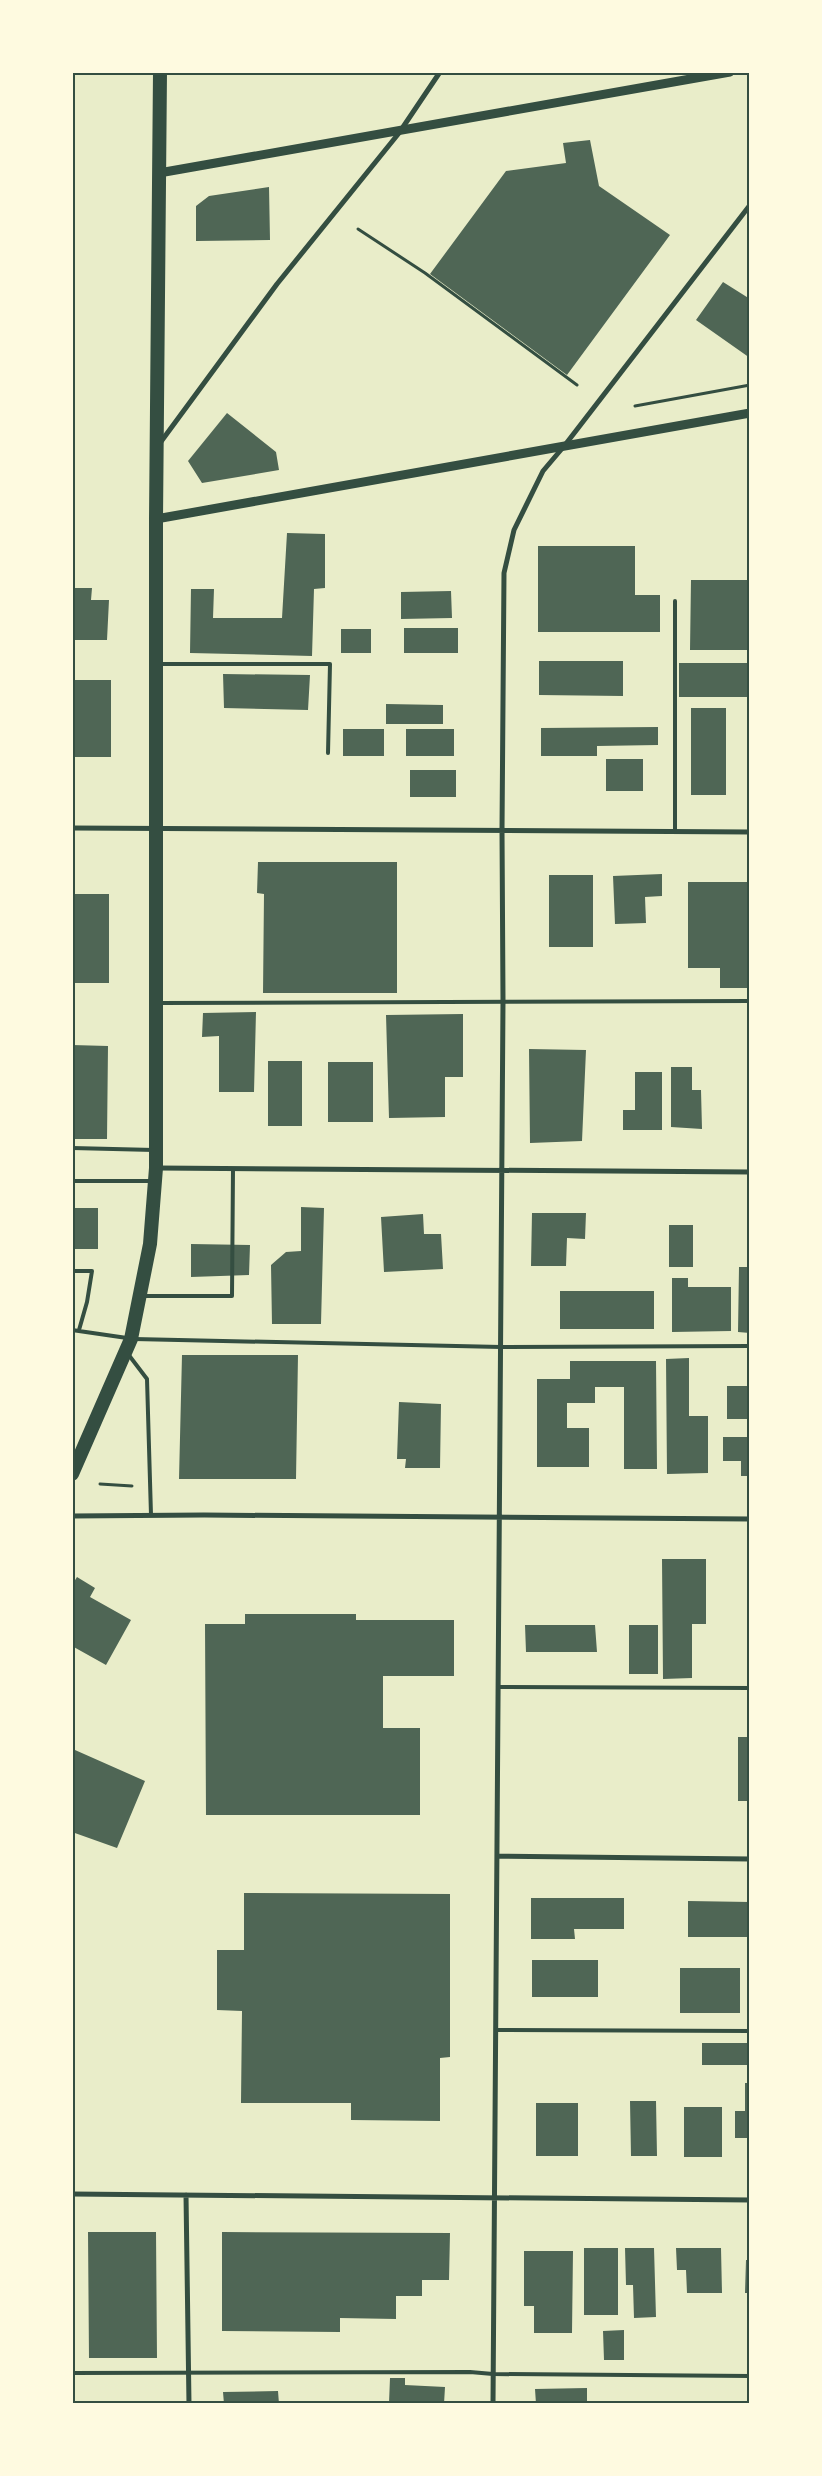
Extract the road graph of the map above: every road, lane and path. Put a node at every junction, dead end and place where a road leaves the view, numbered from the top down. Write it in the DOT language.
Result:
graph roads {
  1 [pos="160,72"];
  2 [pos="440,72"];
  3 [pos="730,72"];
  4 [pos="399,133"];
  5 [pos="159,173"];
  6 [pos="750,205"];
  7 [pos="358,229"];
  8 [pos="577,385"];
  9 [pos="750,385"];
  10 [pos="635,406"];
  11 [pos="750,413"];
  12 [pos="565,445"];
  13 [pos="157,448"];
  14 [pos="156,519"];
  15 [pos="675,601"];
  16 [pos="156,664"];
  17 [pos="328,753"];
  18 [pos="72,828"];
  19 [pos="156,828"];
  20 [pos="502,830"];
  21 [pos="675,832"];
  22 [pos="750,832"];
  23 [pos="503,1001"];
  24 [pos="750,1001"];
  25 [pos="155,1003"];
  26 [pos="72,1148"];
  27 [pos="156,1150"];
  28 [pos="233,1169"];
  29 [pos="501,1171"];
  30 [pos="750,1172"];
  31 [pos="156,1174"];
  32 [pos="72,1180"];
  33 [pos="72,1271"];
  34 [pos="141,1296"];
  35 [pos="72,1330"];
  36 [pos="78,1330"];
  37 [pos="128,1345"];
  38 [pos="750,1346"];
  39 [pos="501,1347"];
  40 [pos="72,1474"];
  41 [pos="100,1484"];
  42 [pos="132,1486"];
  43 [pos="151,1515"];
  44 [pos="72,1516"];
  45 [pos="500,1518"];
  46 [pos="750,1518"];
  47 [pos="498,1687"];
  48 [pos="750,1688"];
  49 [pos="497,1856"];
  50 [pos="750,1859"];
  51 [pos="496,2030"];
  52 [pos="750,2031"];
  53 [pos="72,2194"];
  54 [pos="186,2196"];
  55 [pos="494,2198"];
  56 [pos="750,2200"];
  57 [pos="72,2373"];
  58 [pos="190,2373"];
  59 [pos="493,2374"];
  60 [pos="750,2376"];
  61 [pos="189,2404"];
  62 [pos="493,2404"];
  1 -- 5 [label="highway"];
  2 -- 4 [label="street"];
  3 -- 4 [label="street"];
  4 -- 5 [label="street"];
  4 -- 13 [label="street"];
  5 -- 13 [label="highway"];
  6 -- 12 [label="street"];
  7 -- 8 [label="path"];
  9 -- 10 [label="path"];
  11 -- 12 [label="street"];
  12 -- 14 [label="street"];
  12 -- 20 [label="street"];
  13 -- 14 [label="highway"];
  14 -- 16 [label="highway"];
  15 -- 21 [label="lane"];
  16 -- 17 [label="lane"];
  16 -- 19 [label="highway"];
  18 -- 19 [label="street"];
  19 -- 20 [label="street"];
  19 -- 25 [label="highway"];
  20 -- 21 [label="street"];
  20 -- 23 [label="street"];
  21 -- 22 [label="street"];
  23 -- 24 [label="lane"];
  23 -- 25 [label="lane"];
  23 -- 29 [label="street"];
  25 -- 27 [label="highway"];
  26 -- 27 [label="lane"];
  27 -- 31 [label="highway"];
  28 -- 29 [label="street"];
  28 -- 31 [label="street"];
  28 -- 34 [label="lane"];
  29 -- 30 [label="street"];
  29 -- 39 [label="street"];
  31 -- 32 [label="lane"];
  31 -- 34 [label="highway"];
  33 -- 36 [label="lane"];
  34 -- 37 [label="highway"];
  35 -- 36 [label="lane"];
  36 -- 37 [label="lane"];
  37 -- 39 [label="lane"];
  37 -- 40 [label="highway"];
  37 -- 43 [label="lane"];
  38 -- 39 [label="lane"];
  39 -- 45 [label="street"];
  41 -- 42 [label="path"];
  43 -- 44 [label="street"];
  43 -- 45 [label="street"];
  45 -- 46 [label="street"];
  45 -- 47 [label="street"];
  47 -- 48 [label="lane"];
  47 -- 49 [label="street"];
  49 -- 50 [label="street"];
  49 -- 51 [label="street"];
  51 -- 52 [label="lane"];
  51 -- 55 [label="street"];
  53 -- 54 [label="street"];
  54 -- 55 [label="street"];
  54 -- 58 [label="street"];
  55 -- 56 [label="street"];
  55 -- 59 [label="street"];
  57 -- 58 [label="lane"];
  58 -- 59 [label="lane"];
  58 -- 61 [label="street"];
  59 -- 60 [label="lane"];
  59 -- 62 [label="street"];
}
